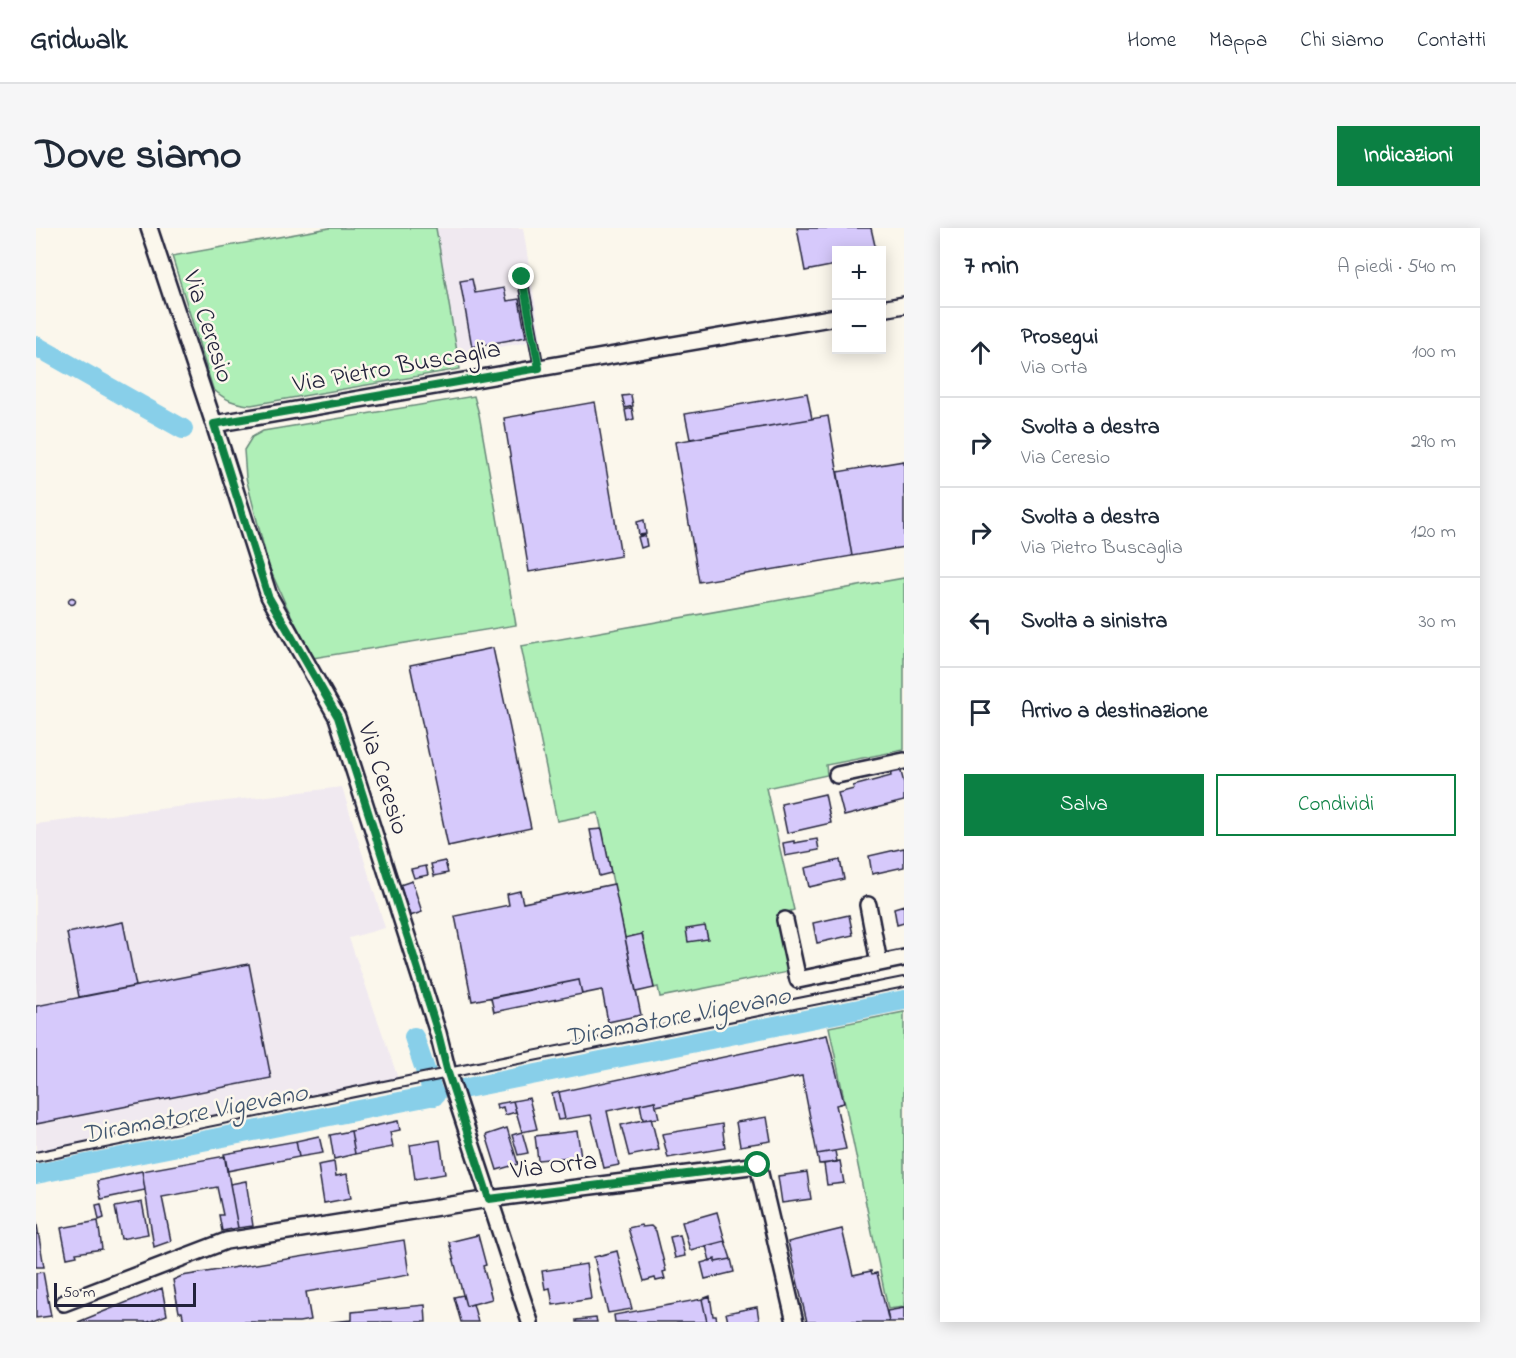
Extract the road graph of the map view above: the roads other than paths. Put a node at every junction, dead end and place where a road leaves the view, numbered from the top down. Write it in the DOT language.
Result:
graph roads {
  1 [pos="149,228"];
  2 [pos="522,277"];
  3 [pos="904,305"];
  4 [pos="886,308"];
  5 [pos="832,318"];
  6 [pos="539,368"];
  7 [pos="214,424"];
  8 [pos="904,760"];
  9 [pos="837,775"];
  10 [pos="868,905"];
  11 [pos="785,920"];
  12 [pos="904,958"];
  13 [pos="879,963"];
  14 [pos="904,982"];
  15 [pos="443,1074"];
  16 [pos="36,1157"];
  17 [pos="489,1199"];
  18 [pos="64,1303"];
  19 [pos="530,1322"];
  20 [pos="795,1322"];
  1 -- 7 [label="street, Via Ceresio"];
  2 -- 6 [label="lane"];
  3 -- 4 [label="street"];
  5 -- 6 [label="street, Via Pietro Buscaglia"];
  6 -- 7 [label="street, Via Pietro Buscaglia"];
  7 -- 15 [label="street, Via Ceresio"];
  8 -- 9 [label="street"];
  10 -- 13 [label="street"];
  11 -- 13 [label="street"];
  12 -- 13 [label="street"];
  14 -- 15 [label="lane"];
  15 -- 16 [label="lane"];
  15 -- 17 [label="street, Via Ceresio"];
  17 -- 18 [label="street, Via Orta"];
  17 -- 19 [label="street, Via Ceresio"];
  17 -- 20 [label="street, Via Orta"];
}
